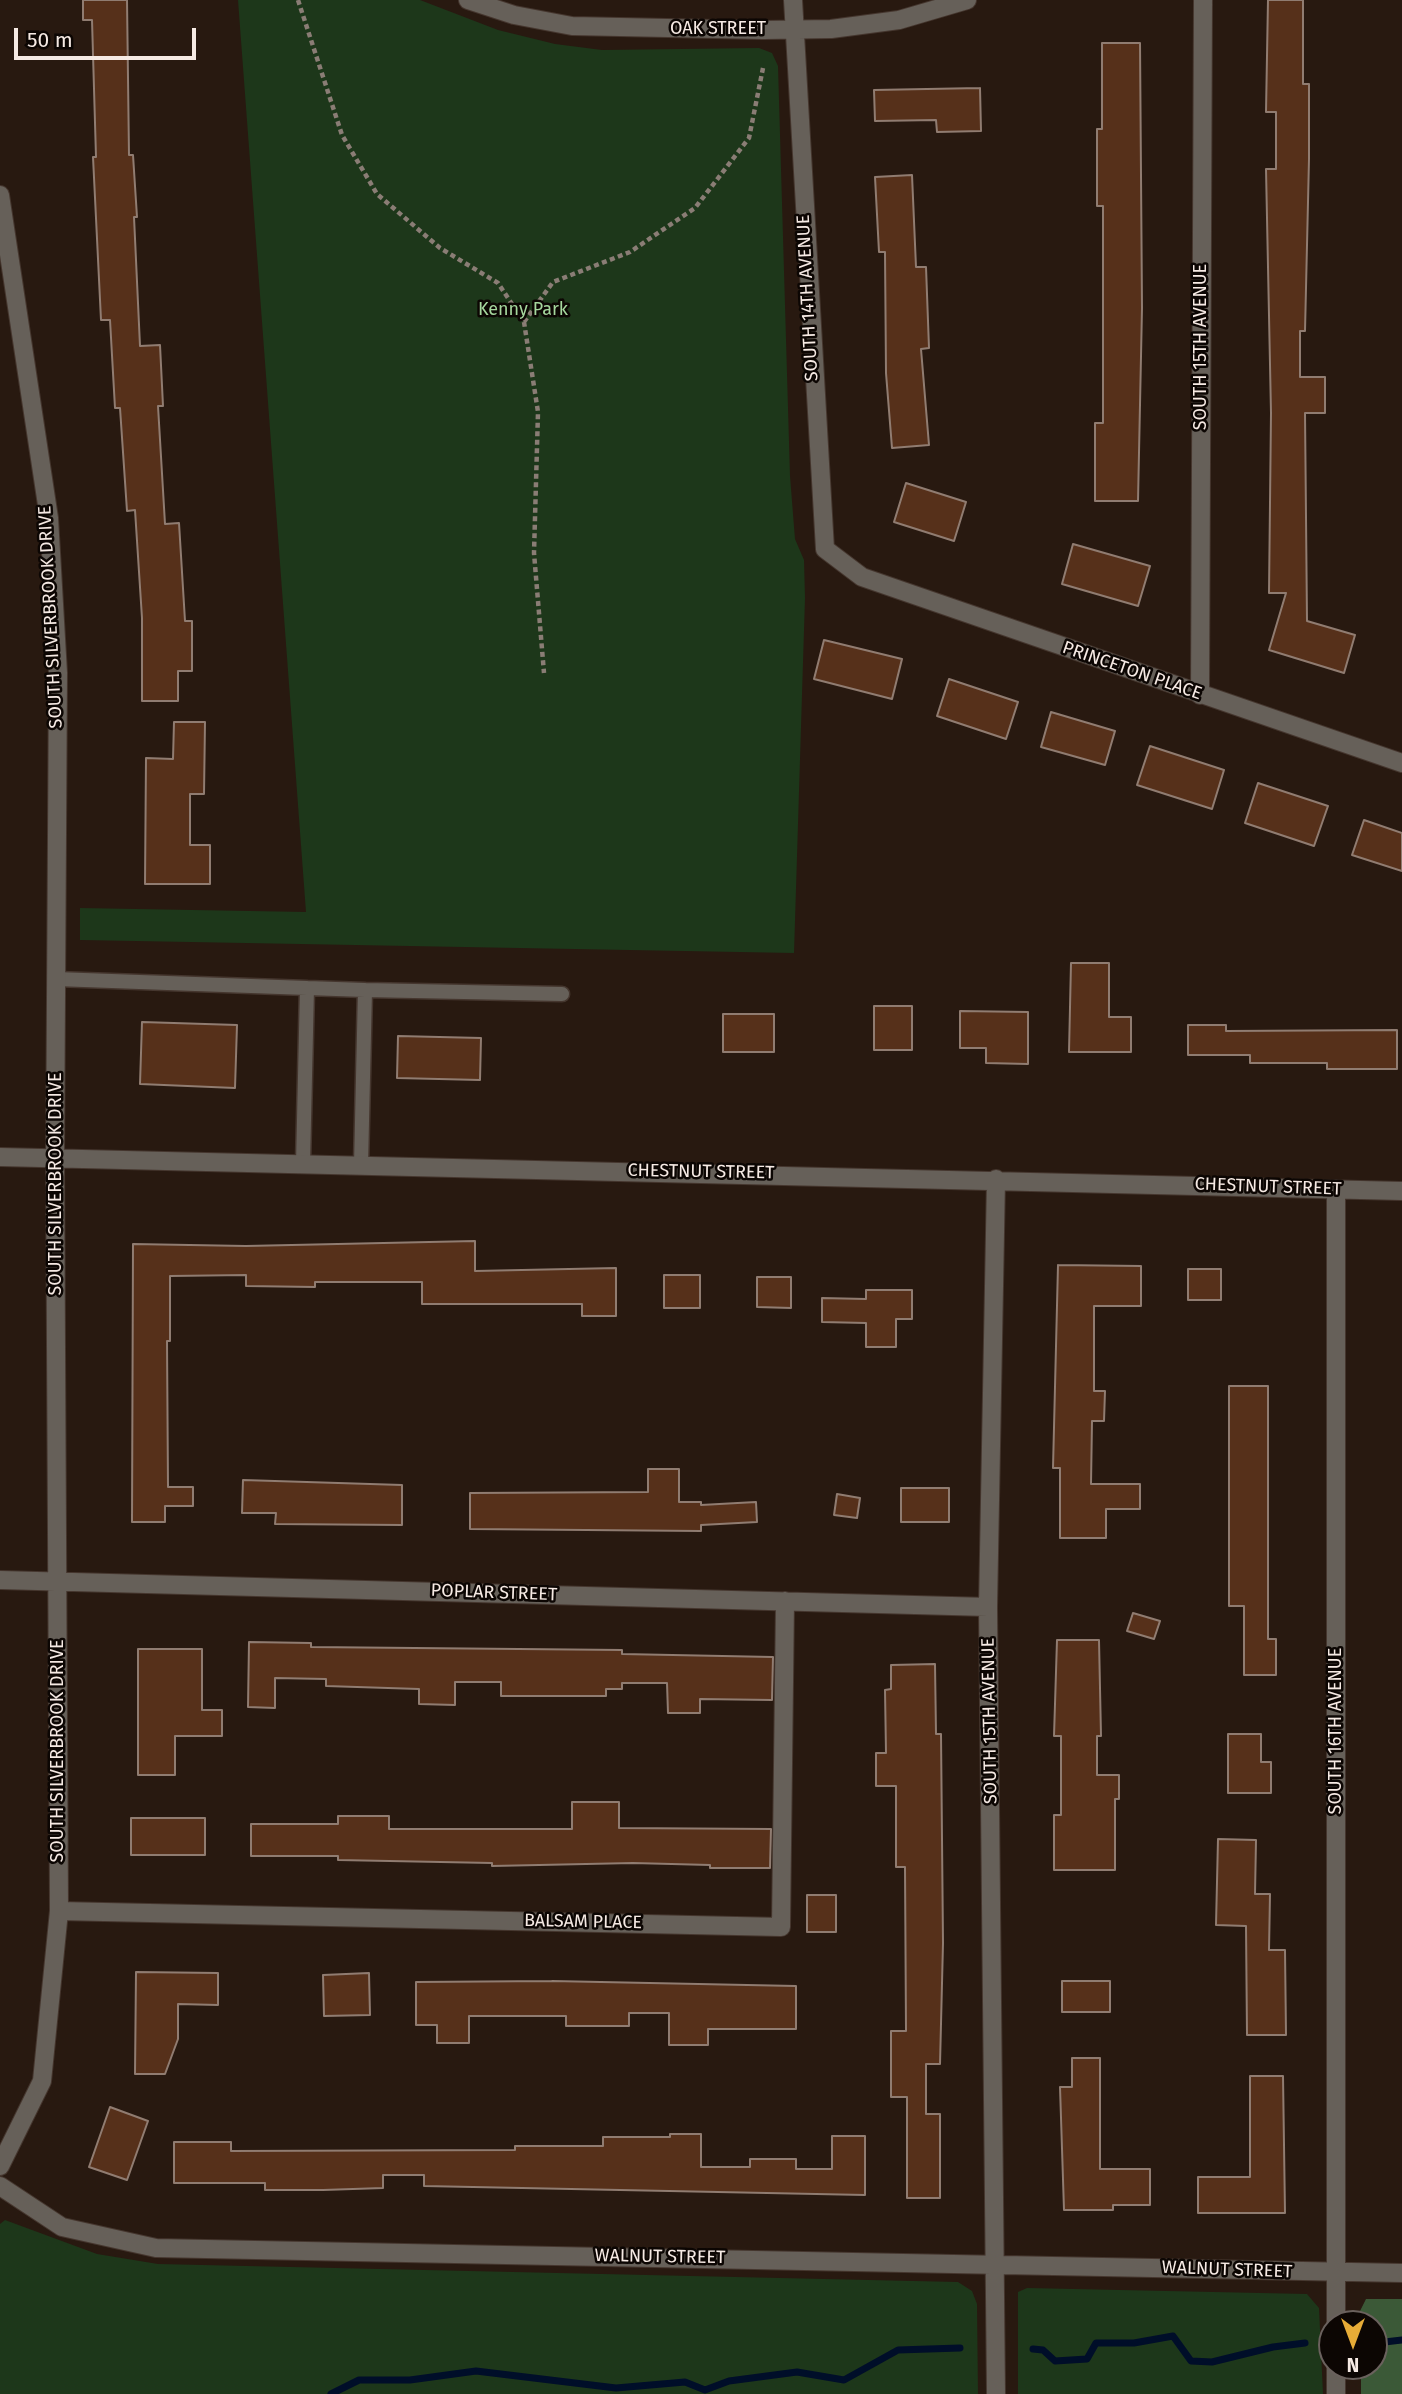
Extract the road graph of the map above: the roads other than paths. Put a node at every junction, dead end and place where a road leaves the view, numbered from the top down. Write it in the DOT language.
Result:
graph roads {
  1 [pos="468,0"];
  2 [pos="793,0"];
  3 [pos="967,0"];
  4 [pos="1202,0"];
  5 [pos="795,29"];
  6 [pos="0,195"];
  7 [pos="2,223"];
  8 [pos="862,577"];
  9 [pos="1199,695"];
  10 [pos="1402,763"];
  11 [pos="57,979"];
  12 [pos="307,988"];
  13 [pos="365,990"];
  14 [pos="562,994"];
  15 [pos="0,1157"];
  16 [pos="55,1158"];
  17 [pos="303,1164"];
  18 [pos="361,1165"];
  19 [pos="996,1179"];
  20 [pos="1336,1189"];
  21 [pos="1402,1191"];
  22 [pos="0,1580"];
  23 [pos="57,1580"];
  24 [pos="785,1601"];
  25 [pos="988,1607"];
  26 [pos="59,1911"];
  27 [pos="0,2166"];
  28 [pos="0,2186"];
  29 [pos="996,2262"];
  30 [pos="1335,2273"];
  31 [pos="1402,2273"];
  32 [pos="1336,2310"];
  33 [pos="996,2394"];
  1 -- 5 [label="street, OAK STREET"];
  2 -- 5 [label="street, SOUTH 14TH AVENUE"];
  3 -- 5 [label="street, OAK STREET"];
  4 -- 9 [label="street, SOUTH 15TH AVENUE"];
  5 -- 8 [label="street, SOUTH 14TH AVENUE"];
  6 -- 7 [label="street, SOUTH SILVERBROOK DRIVE"];
  7 -- 11 [label="street, SOUTH SILVERBROOK DRIVE"];
  8 -- 9 [label="street, PRINCETON PLACE"];
  9 -- 10 [label="street, PRINCETON PLACE"];
  11 -- 12 [label="lane"];
  11 -- 16 [label="street, SOUTH SILVERBROOK DRIVE"];
  12 -- 13 [label="lane"];
  12 -- 17 [label="lane"];
  13 -- 14 [label="lane"];
  13 -- 18 [label="lane"];
  15 -- 16 [label="street, CHESTNUT STREET"];
  16 -- 17 [label="street, CHESTNUT STREET"];
  16 -- 23 [label="street, SOUTH SILVERBROOK DRIVE"];
  17 -- 18 [label="street, CHESTNUT STREET"];
  18 -- 19 [label="street, CHESTNUT STREET"];
  19 -- 20 [label="street, CHESTNUT STREET"];
  19 -- 25 [label="street, SOUTH 15TH AVENUE"];
  20 -- 21 [label="street, CHESTNUT STREET"];
  20 -- 30 [label="street, SOUTH 16TH AVENUE"];
  22 -- 23 [label="street, POPLAR STREET"];
  23 -- 24 [label="street, POPLAR STREET"];
  23 -- 26 [label="street, SOUTH SILVERBROOK DRIVE"];
  24 -- 25 [label="street, POPLAR STREET"];
  24 -- 26 [label="street, BALSAM PLACE"];
  25 -- 29 [label="street, SOUTH 15TH AVENUE"];
  26 -- 27 [label="street, SOUTH SILVERBROOK DRIVE"];
  28 -- 29 [label="street, WALNUT STREET"];
  29 -- 30 [label="street, WALNUT STREET"];
  29 -- 33 [label="street, SOUTH 15TH AVENUE"];
  30 -- 31 [label="street, WALNUT STREET"];
  30 -- 32 [label="street, SOUTH 16TH AVENUE"];
}
